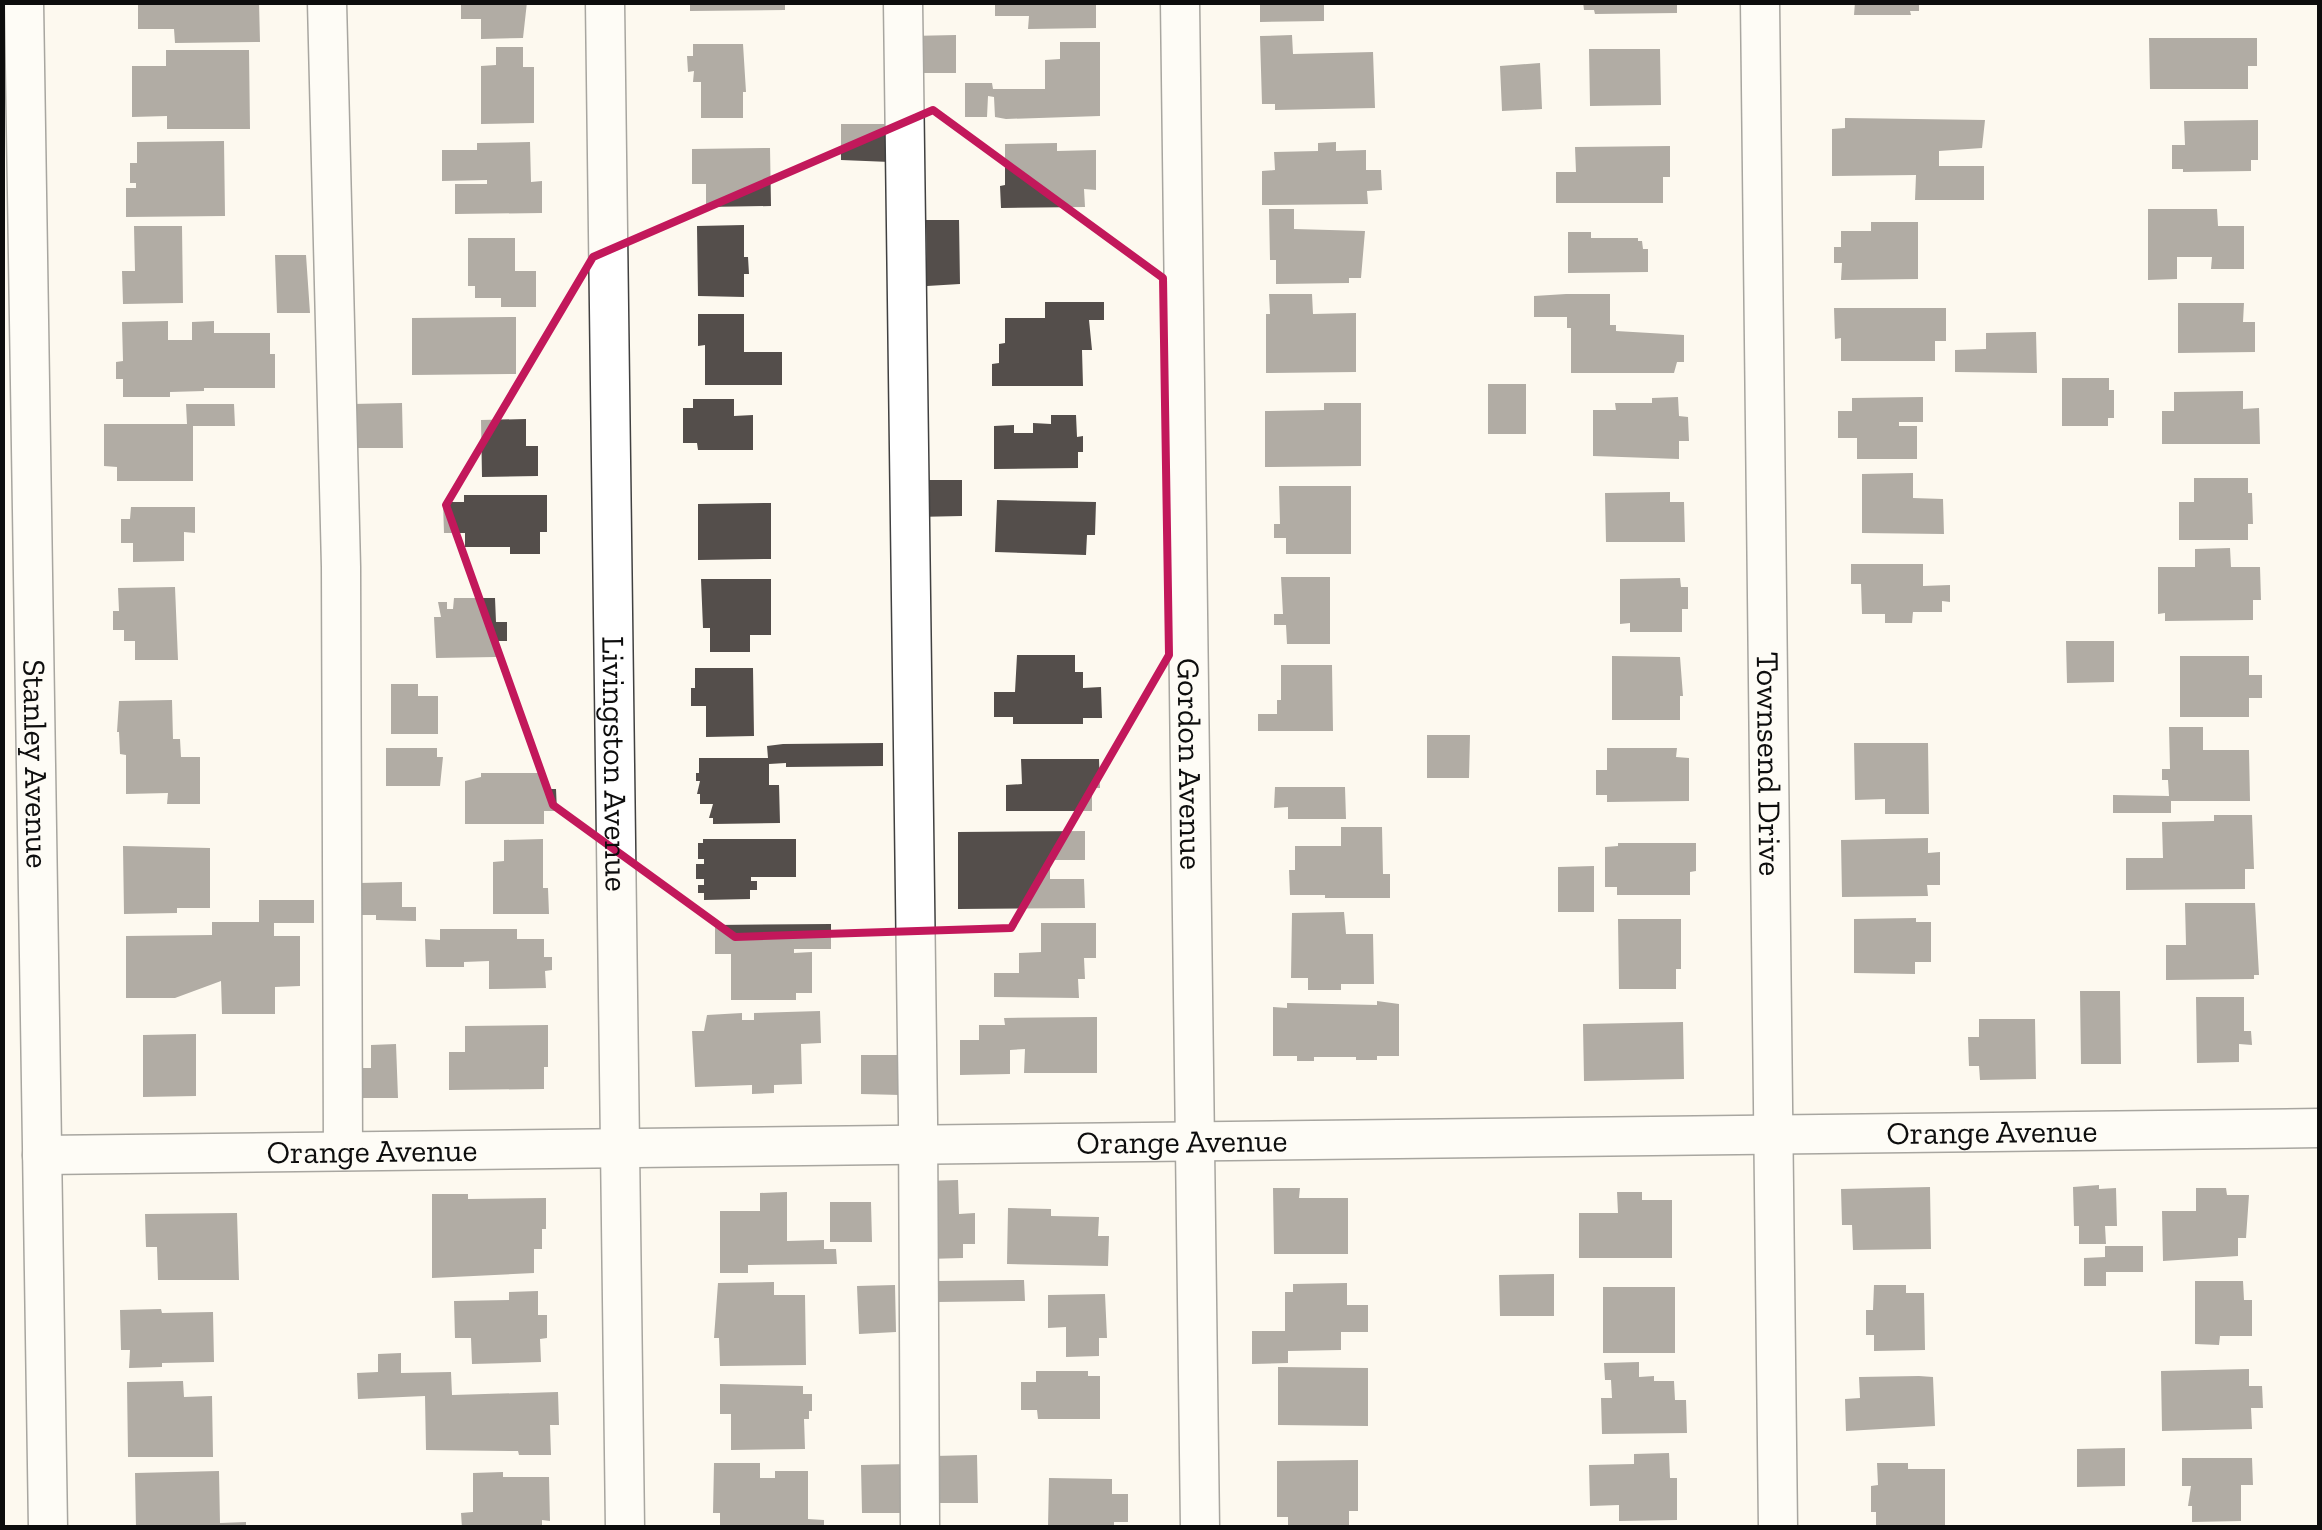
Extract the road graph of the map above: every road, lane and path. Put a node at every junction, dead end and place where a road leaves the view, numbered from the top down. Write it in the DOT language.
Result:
graph roads {
  1 [pos="24,2"];
  2 [pos="327,2"];
  3 [pos="605,2"];
  4 [pos="903,2"];
  5 [pos="1180,2"];
  6 [pos="1760,2"];
  7 [pos="18,629"];
  8 [pos="2320,1128"];
  9 [pos="1773,1134"];
  10 [pos="1195,1142"];
  11 [pos="918,1144"];
  12 [pos="620,1148"];
  13 [pos="343,1151"];
  14 [pos="42,1154"];
  15 [pos="48,1528"];
  16 [pos="626,1528"];
  17 [pos="920,1528"];
  18 [pos="1200,1528"];
  19 [pos="1778,1528"];
  1 -- 7 [label="street, Stanley Avenue"];
  2 -- 13 [label="street"];
  3 -- 12 [label="street, Livingston Avenue"];
  4 -- 11 [label="street"];
  5 -- 10 [label="street, Gordon Avenue"];
  6 -- 9 [label="street, Townsend Drive"];
  7 -- 14 [label="street, Stanley Avenue"];
  8 -- 9 [label="street, Orange Avenue"];
  9 -- 10 [label="street, Orange Avenue"];
  9 -- 19 [label="street, Townsend Drive"];
  10 -- 11 [label="street, Orange Avenue"];
  10 -- 18 [label="street, Gordon Avenue"];
  11 -- 12 [label="street, Orange Avenue"];
  11 -- 17 [label="street"];
  12 -- 13 [label="street, Orange Avenue"];
  12 -- 16 [label="street, Livingston Avenue"];
  13 -- 14 [label="street, Orange Avenue"];
  14 -- 15 [label="street, Stanley Avenue"];
}
